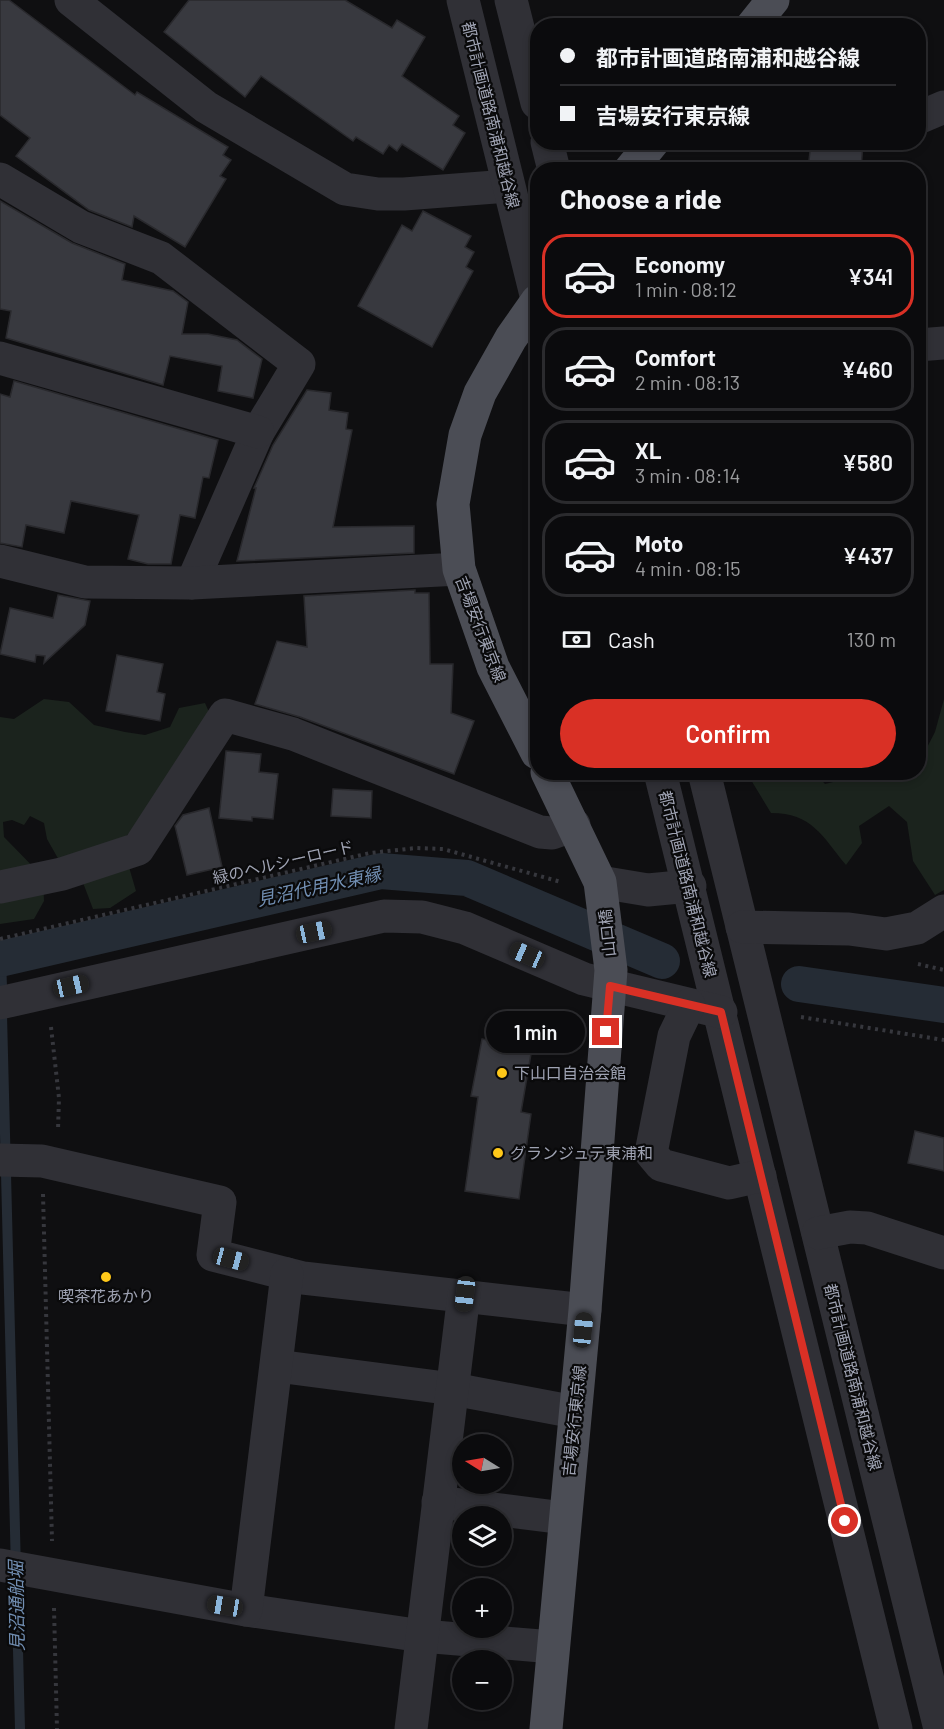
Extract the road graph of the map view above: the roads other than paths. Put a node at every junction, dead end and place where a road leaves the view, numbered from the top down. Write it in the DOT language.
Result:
graph roads {
  1 [pos="71,0"];
  2 [pos="463,0"];
  3 [pos="511,0"];
  4 [pos="772,0"];
  5 [pos="758,18"];
  6 [pos="530,75"];
  7 [pos="944,107"];
  8 [pos="926,115"];
  9 [pos="646,150"];
  10 [pos="637,162"];
  11 [pos="0,178"];
  12 [pos="508,186"];
  13 [pos="530,272"];
  14 [pos="530,310"];
  15 [pos="944,343"];
  16 [pos="926,344"];
  17 [pos="0,358"];
  18 [pos="258,432"];
  19 [pos="0,561"];
  20 [pos="459,569"];
  21 [pos="192,583"];
  22 [pos="530,739"];
  23 [pos="551,780"];
  24 [pos="662,780"];
  25 [pos="706,780"];
  26 [pos="574,825"];
  27 [pos="690,886"];
  28 [pos="0,887"];
  29 [pos="602,890"];
  30 [pos="944,910"];
  31 [pos="742,927"];
  32 [pos="610,978"];
  33 [pos="0,1003"];
  34 [pos="689,1005"];
  35 [pos="721,1012"];
  36 [pos="0,1160"];
  37 [pos="760,1176"];
  38 [pos="818,1233"];
  39 [pos="944,1253"];
  40 [pos="287,1274"];
  41 [pos="465,1294"];
  42 [pos="585,1310"];
  43 [pos="277,1366"];
  44 [pos="453,1389"];
  45 [pos="575,1412"];
  46 [pos="438,1502"];
  47 [pos="564,1518"];
  48 [pos="0,1565"];
  49 [pos="246,1610"];
  50 [pos="422,1636"];
  51 [pos="554,1647"];
  52 [pos="411,1729"];
  53 [pos="546,1729"];
  54 [pos="896,1729"];
  55 [pos="940,1729"];
  1 -- 12 [label="street"];
  2 -- 12 [label="street, 都市計画道路南浦和越谷線"];
  3 -- 6 [label="street"];
  4 -- 5 [label="main road"];
  7 -- 8 [label="street"];
  9 -- 10 [label="main road"];
  11 -- 18 [label="street"];
  12 -- 13 [label="street, 都市計画道路南浦和越谷線"];
  14 -- 20 [label="main road, 吉場安行東京線"];
  15 -- 16 [label="street"];
  17 -- 18 [label="street"];
  18 -- 21 [label="street"];
  19 -- 21 [label="street"];
  20 -- 21 [label="street"];
  20 -- 22 [label="main road, 吉場安行東京線"];
  23 -- 26 [label="main road"];
  24 -- 27 [label="street, 都市計画道路南浦和越谷線"];
  25 -- 31 [label="street"];
  26 -- 28 [label="street"];
  26 -- 29 [label="main road"];
  27 -- 29 [label="street"];
  27 -- 35 [label="street, 都市計画道路南浦和越谷線"];
  29 -- 32 [label="main road, 山口橋"];
  30 -- 31 [label="street"];
  31 -- 38 [label="street, 都市計画道路南浦和越谷線"];
  32 -- 33 [label="street"];
  32 -- 34 [label="street"];
  32 -- 42 [label="main road, 吉場安行東京線"];
  34 -- 35 [label="street"];
  34 -- 37 [label="street"];
  35 -- 37 [label="street, 都市計画道路南浦和越谷線"];
  36 -- 40 [label="street"];
  37 -- 54 [label="street, 都市計画道路南浦和越谷線"];
  38 -- 39 [label="street"];
  38 -- 55 [label="street, 都市計画道路南浦和越谷線"];
  40 -- 41 [label="street"];
  40 -- 43 [label="street"];
  41 -- 42 [label="street"];
  41 -- 44 [label="street"];
  42 -- 45 [label="main road, 吉場安行東京線"];
  43 -- 44 [label="street"];
  43 -- 49 [label="street"];
  44 -- 45 [label="street"];
  44 -- 46 [label="street"];
  45 -- 47 [label="main road, 吉場安行東京線"];
  46 -- 47 [label="street"];
  46 -- 50 [label="street"];
  47 -- 51 [label="main road, 吉場安行東京線"];
  48 -- 49 [label="street"];
  49 -- 50 [label="street"];
  50 -- 51 [label="street"];
  50 -- 52 [label="street"];
  51 -- 53 [label="main road, 吉場安行東京線"];
}
